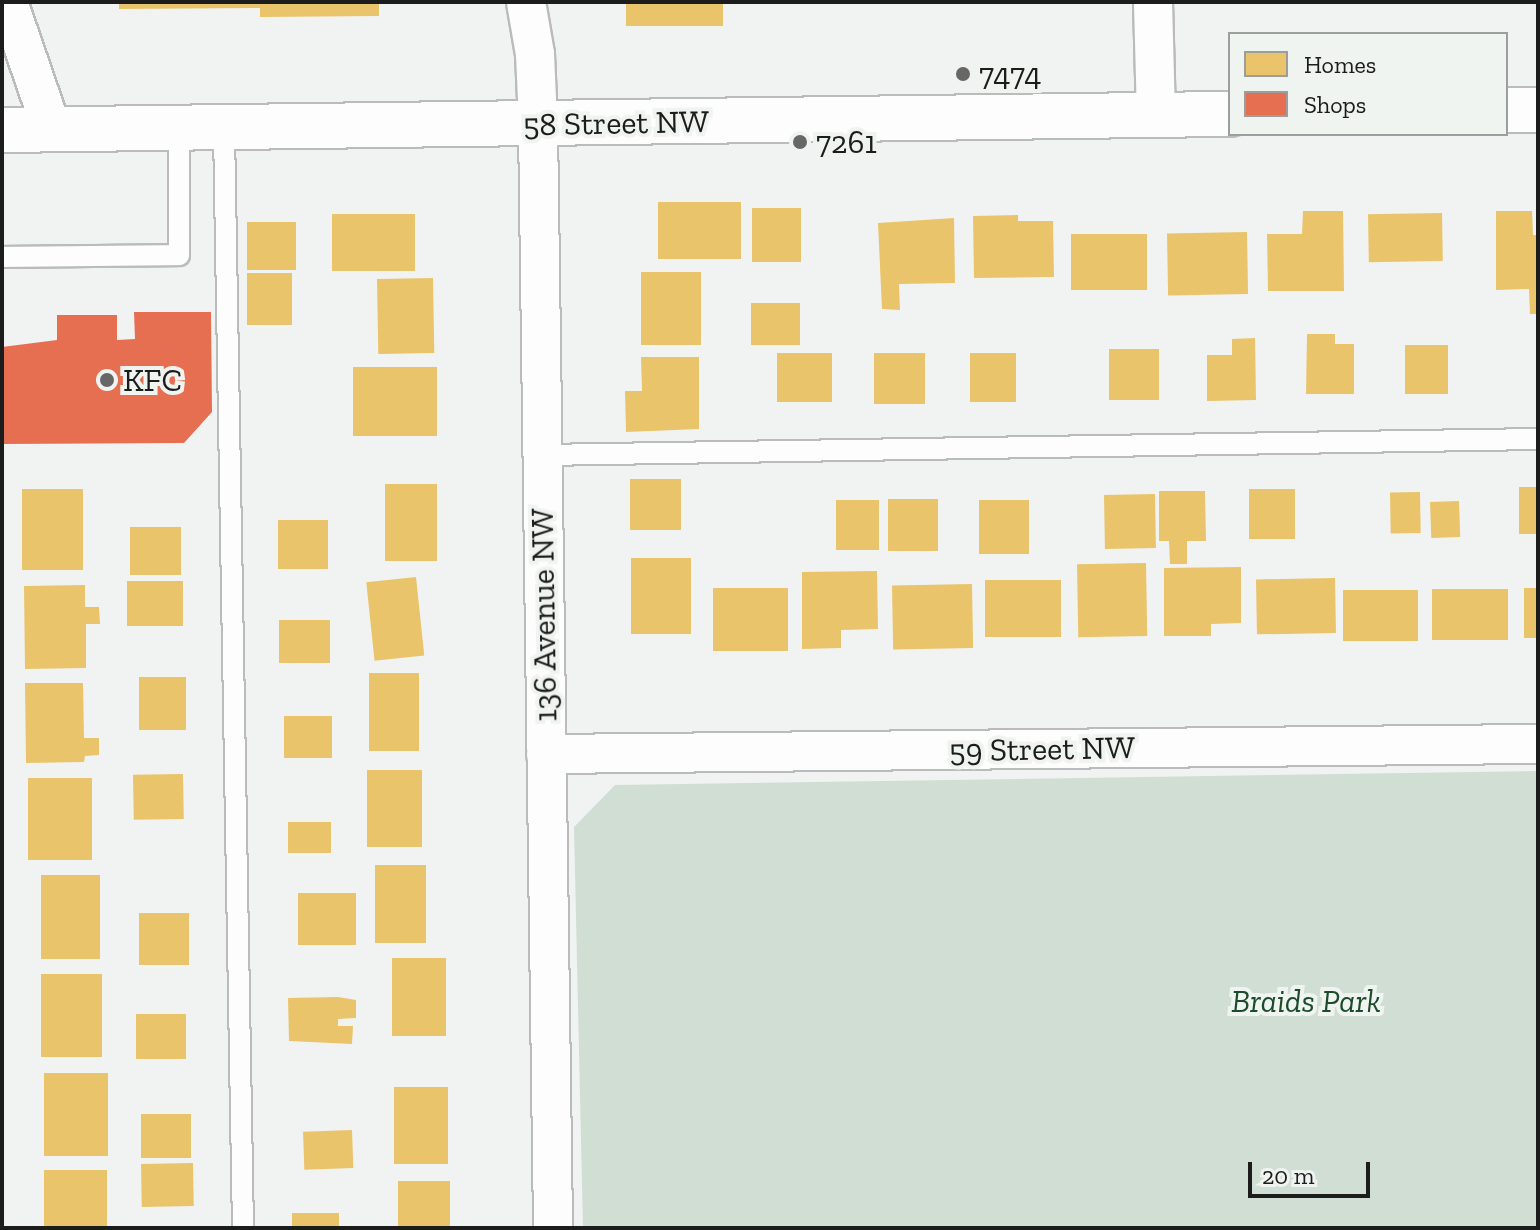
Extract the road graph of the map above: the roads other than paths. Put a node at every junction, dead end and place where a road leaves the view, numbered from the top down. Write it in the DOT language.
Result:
graph roads {
  1 [pos="8,2"];
  2 [pos="526,2"];
  3 [pos="1153,2"];
  4 [pos="1508,110"];
  5 [pos="1538,110"];
  6 [pos="1228,114"];
  7 [pos="1156,115"];
  8 [pos="538,124"];
  9 [pos="2,130"];
  10 [pos="52,130"];
  11 [pos="179,130"];
  12 [pos="224,130"];
  13 [pos="2,257"];
  14 [pos="1538,439"];
  15 [pos="541,455"];
  16 [pos="1538,744"];
  17 [pos="546,754"];
  18 [pos="243,1228"];
  19 [pos="553,1228"];
  1 -- 10 [label="street"];
  2 -- 8 [label="street, 136 Avenue NW"];
  3 -- 7 [label="street"];
  4 -- 5 [label="street"];
  6 -- 7 [label="street, 58 Street NW"];
  7 -- 8 [label="street, 58 Street NW"];
  8 -- 12 [label="street, 58 Street NW"];
  8 -- 15 [label="street, 136 Avenue NW"];
  9 -- 10 [label="street, 58 Street NW"];
  10 -- 11 [label="street, 58 Street NW"];
  11 -- 12 [label="street, 58 Street NW"];
  11 -- 13 [label="lane"];
  12 -- 18 [label="lane"];
  14 -- 15 [label="lane"];
  15 -- 17 [label="street, 136 Avenue NW"];
  16 -- 17 [label="street, 59 Street NW"];
  17 -- 19 [label="street, 136 Avenue NW"];
}
